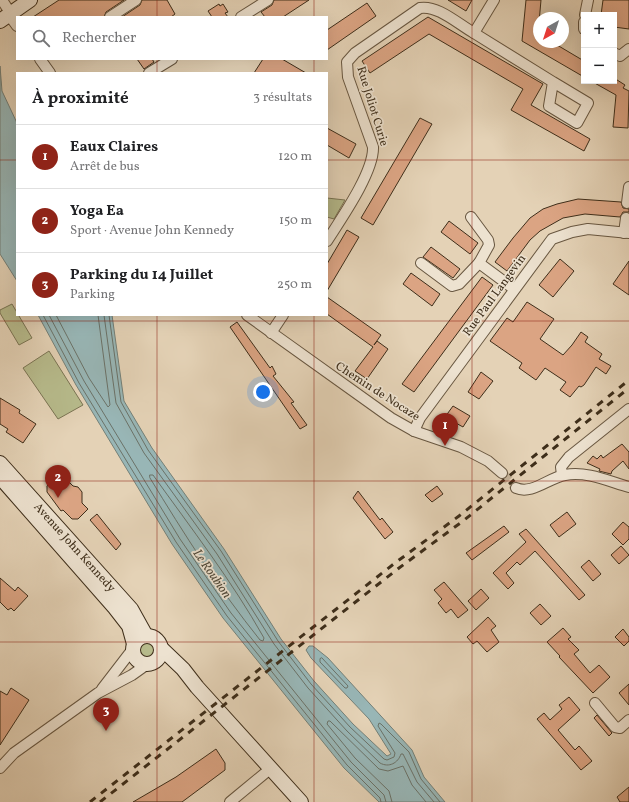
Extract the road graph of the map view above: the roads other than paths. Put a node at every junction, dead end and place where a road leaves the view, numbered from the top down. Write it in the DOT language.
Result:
graph roads {
  1 [pos="2,0"];
  2 [pos="30,0"];
  3 [pos="136,0"];
  4 [pos="268,0"];
  5 [pos="494,0"];
  6 [pos="588,0"];
  7 [pos="586,12"];
  8 [pos="6,16"];
  9 [pos="112,16"];
  10 [pos="243,16"];
  11 [pos="16,25"];
  12 [pos="474,33"];
  13 [pos="629,49"];
  14 [pos="617,54"];
  15 [pos="42,60"];
  16 [pos="170,60"];
  17 [pos="49,72"];
  18 [pos="151,72"];
  19 [pos="553,82"];
  20 [pos="629,187"];
  21 [pos="627,203"];
  22 [pos="471,217"];
  23 [pos="626,218"];
  24 [pos="627,233"];
  25 [pos="328,239"];
  26 [pos="421,263"];
  27 [pos="478,263"];
  28 [pos="514,289"];
  29 [pos="248,316"];
  30 [pos="282,316"];
  31 [pos="271,333"];
  32 [pos="629,409"];
  33 [pos="414,431"];
  34 [pos="0,463"];
  35 [pos="502,473"];
  36 [pos="562,475"];
  37 [pos="0,478"];
  38 [pos="629,487"];
  39 [pos="519,489"];
  40 [pos="146,636"];
  41 [pos="133,647"];
  42 [pos="161,648"];
  43 [pos="150,664"];
  44 [pos="197,687"];
  45 [pos="98,693"];
  46 [pos="595,703"];
  47 [pos="629,720"];
  48 [pos="0,768"];
  49 [pos="270,769"];
  50 [pos="243,798"];
  51 [pos="230,802"];
  52 [pos="301,802"];
  1 -- 8 [label="street"];
  2 -- 8 [label="main road"];
  3 -- 9 [label="street"];
  4 -- 10 [label="street"];
  5 -- 12 [label="street"];
  6 -- 7 [label="street"];
  8 -- 11 [label="street"];
  12 -- 19 [label="street"];
  12 -- 25 [label="street, Rue Joliot Curie"];
  13 -- 14 [label="street"];
  15 -- 17 [label="street"];
  16 -- 18 [label="street"];
  20 -- 21 [label="street"];
  22 -- 27 [label="street"];
  23 -- 24 [label="street"];
  24 -- 28 [label="street, Rue Paul Langevin"];
  26 -- 27 [label="street"];
  27 -- 28 [label="street"];
  28 -- 33 [label="street, Rue Paul Langevin"];
  29 -- 31 [label="street, Chemin de Nocaze"];
  30 -- 31 [label="street"];
  31 -- 33 [label="street, Chemin de Nocaze"];
  32 -- 36 [label="street"];
  33 -- 35 [label="street, Chemin de Nocaze"];
  34 -- 40 [label="main road, Avenue John Kennedy"];
  36 -- 38 [label="street"];
  36 -- 39 [label="street"];
  37 -- 41 [label="main road, Avenue John Kennedy"];
  40 -- 41 [label="main road"];
  40 -- 42 [label="main road"];
  41 -- 43 [label="main road"];
  41 -- 45 [label="street"];
  42 -- 43 [label="main road"];
  42 -- 44 [label="main road"];
  43 -- 44 [label="main road"];
  43 -- 45 [label="street"];
  44 -- 49 [label="main road"];
  45 -- 48 [label="street"];
  46 -- 47 [label="street"];
  49 -- 50 [label="street"];
  49 -- 52 [label="main road"];
  50 -- 51 [label="street"];
}
